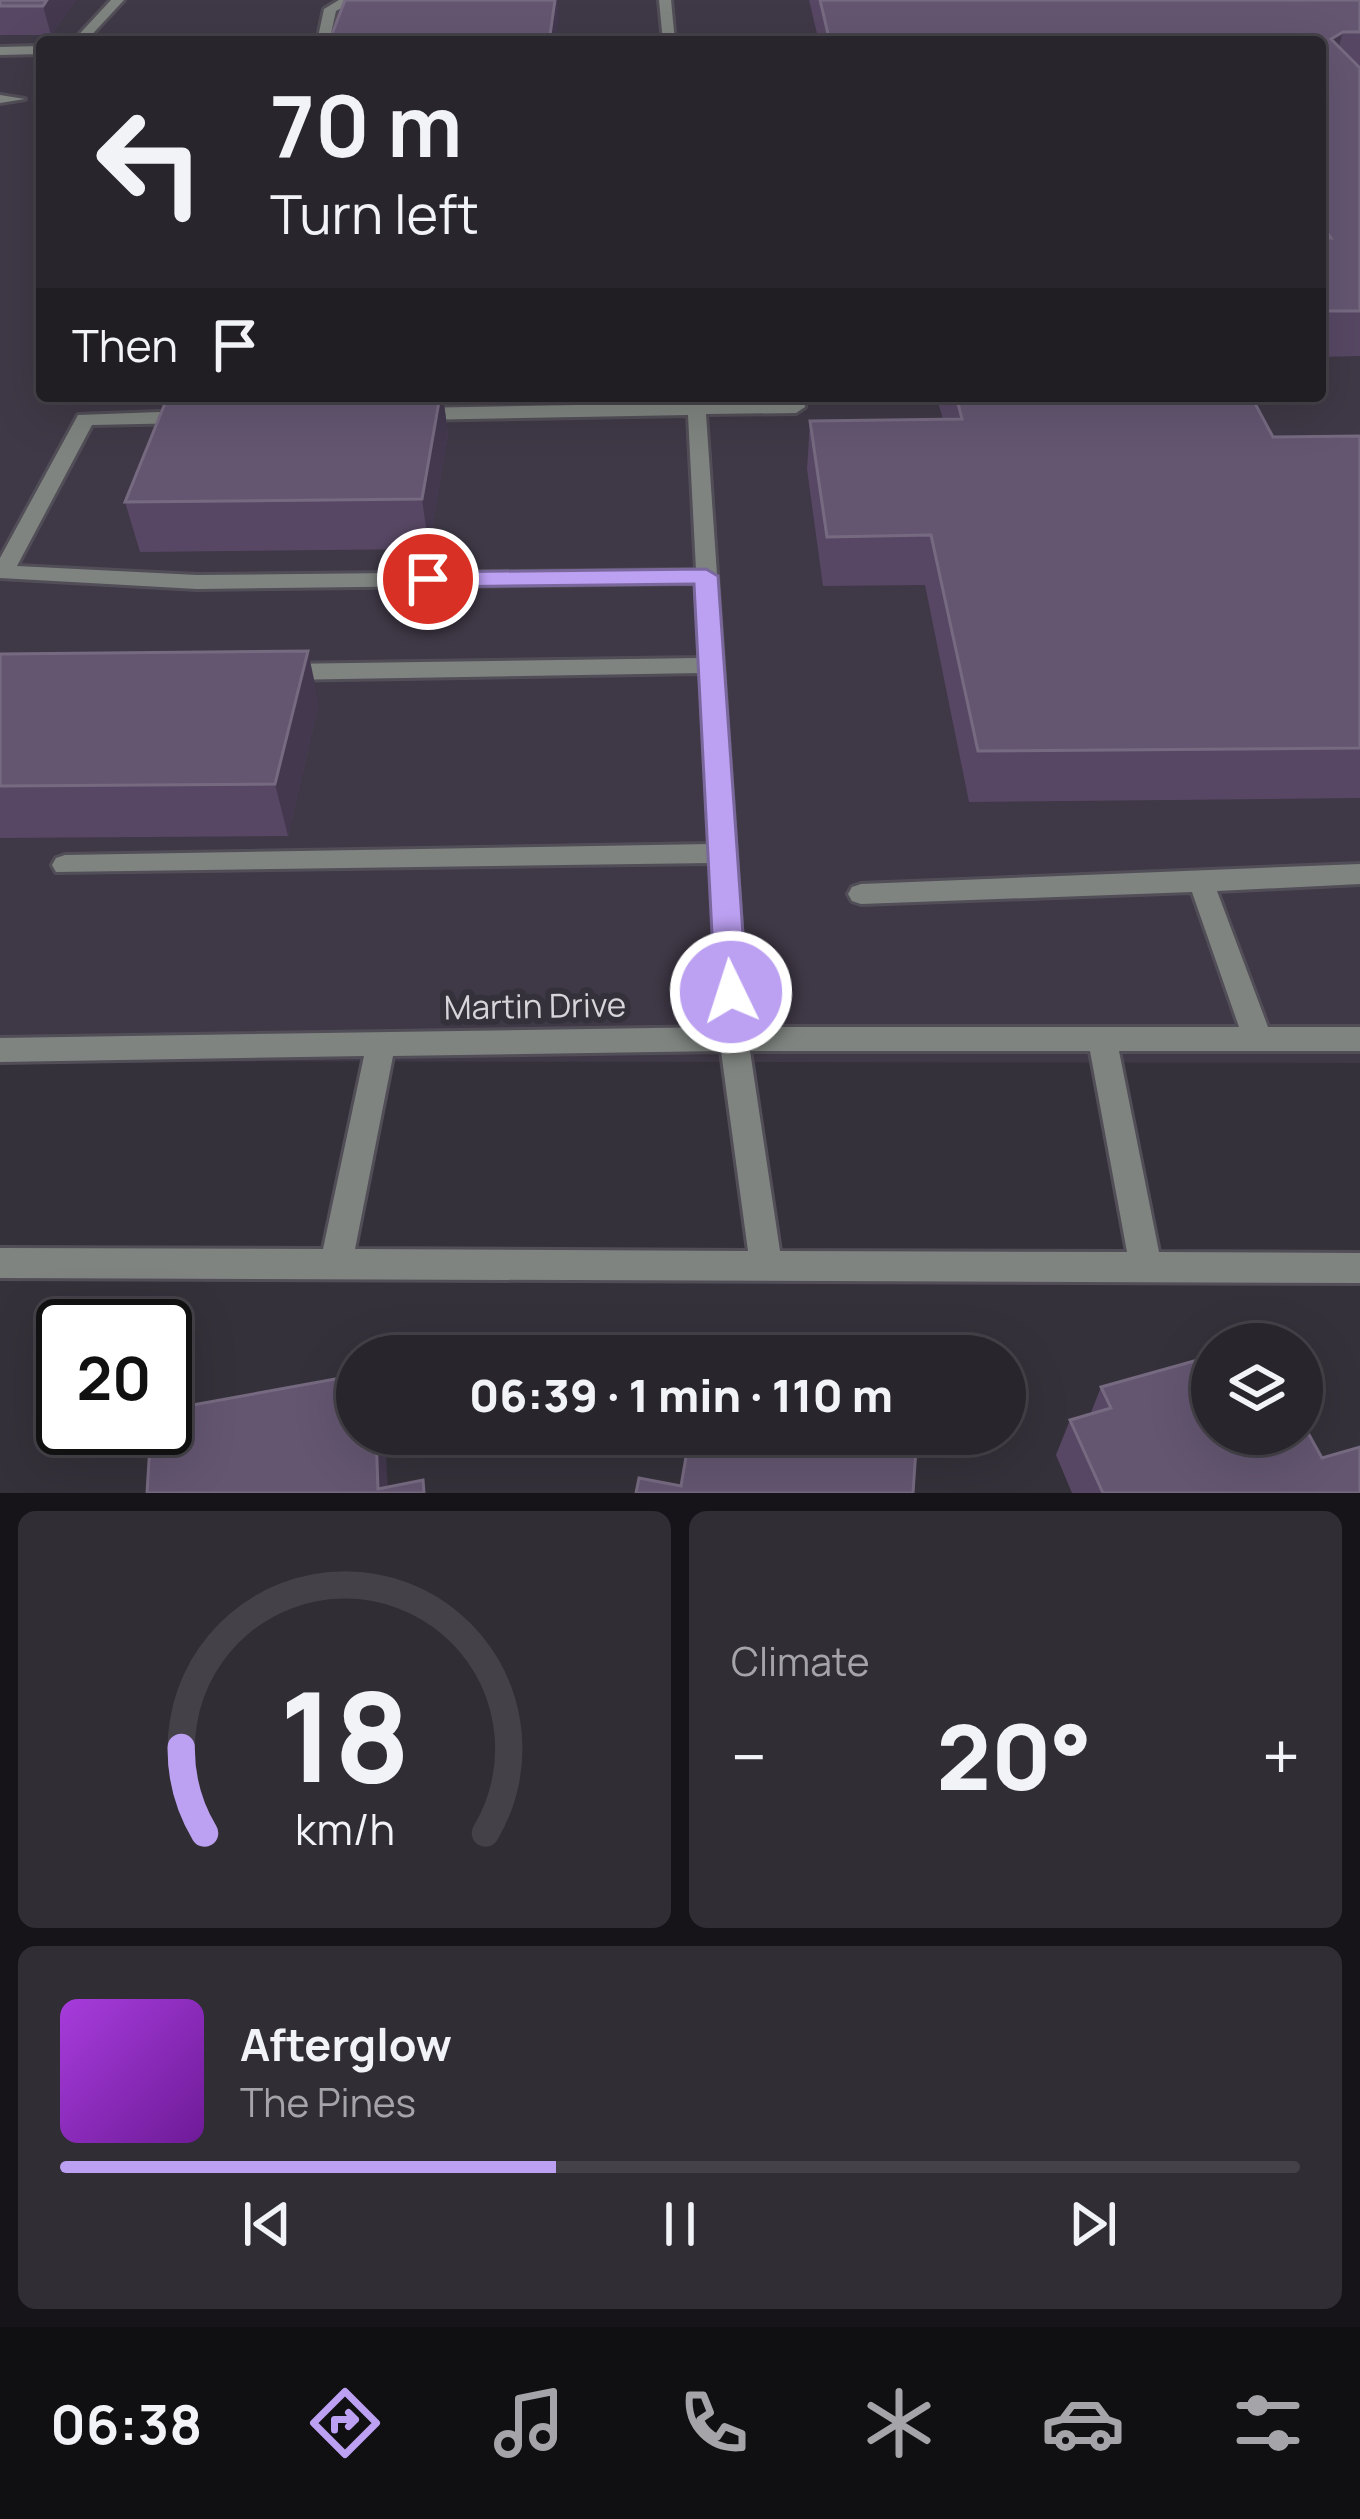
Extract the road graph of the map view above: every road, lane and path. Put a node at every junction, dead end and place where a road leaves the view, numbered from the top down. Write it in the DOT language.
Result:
graph roads {
  1 [pos="118,0"];
  2 [pos="349,0"];
  3 [pos="665,0"];
  4 [pos="84,36"];
  5 [pos="323,36"];
  6 [pos="668,36"];
  7 [pos="36,50"];
  8 [pos="0,51"];
  9 [pos="0,99"];
  10 [pos="18,99"];
  11 [pos="696,402"];
  12 [pos="796,402"];
  13 [pos="391,414"];
  14 [pos="202,417"];
  15 [pos="706,576"];
  16 [pos="711,665"];
  17 [pos="258,672"];
  18 [pos="722,853"];
  19 [pos="65,865"];
  20 [pos="1360,874"];
  21 [pos="1201,882"];
  22 [pos="861,894"];
  23 [pos="734,1039"];
  24 [pos="1102,1039"];
  25 [pos="1258,1039"];
  26 [pos="1360,1039"];
  27 [pos="381,1044"];
  28 [pos="0,1050"];
  29 [pos="0,1263"];
  30 [pos="336,1263"];
  31 [pos="766,1263"];
  32 [pos="1144,1264"];
  33 [pos="1360,1268"];
  1 -- 4 [label="lane"];
  2 -- 5 [label="lane"];
  3 -- 6 [label="lane"];
  7 -- 8 [label="lane"];
  9 -- 10 [label="lane"];
  11 -- 12 [label="lane"];
  11 -- 13 [label="lane"];
  11 -- 15 [label="lane"];
  14 -- 15 [label="lane"];
  15 -- 16 [label="lane"];
  16 -- 17 [label="lane"];
  16 -- 18 [label="lane"];
  18 -- 19 [label="lane"];
  18 -- 23 [label="lane"];
  20 -- 21 [label="lane"];
  21 -- 22 [label="lane"];
  21 -- 25 [label="lane"];
  23 -- 24 [label="lane, Martin Drive"];
  23 -- 27 [label="lane, Martin Drive"];
  23 -- 31 [label="lane"];
  24 -- 25 [label="lane, Martin Drive"];
  24 -- 32 [label="lane"];
  25 -- 26 [label="lane, Martin Drive"];
  27 -- 28 [label="lane, Martin Drive"];
  27 -- 30 [label="lane"];
  29 -- 30 [label="lane"];
  30 -- 31 [label="lane"];
  31 -- 32 [label="lane"];
  32 -- 33 [label="lane"];
}
